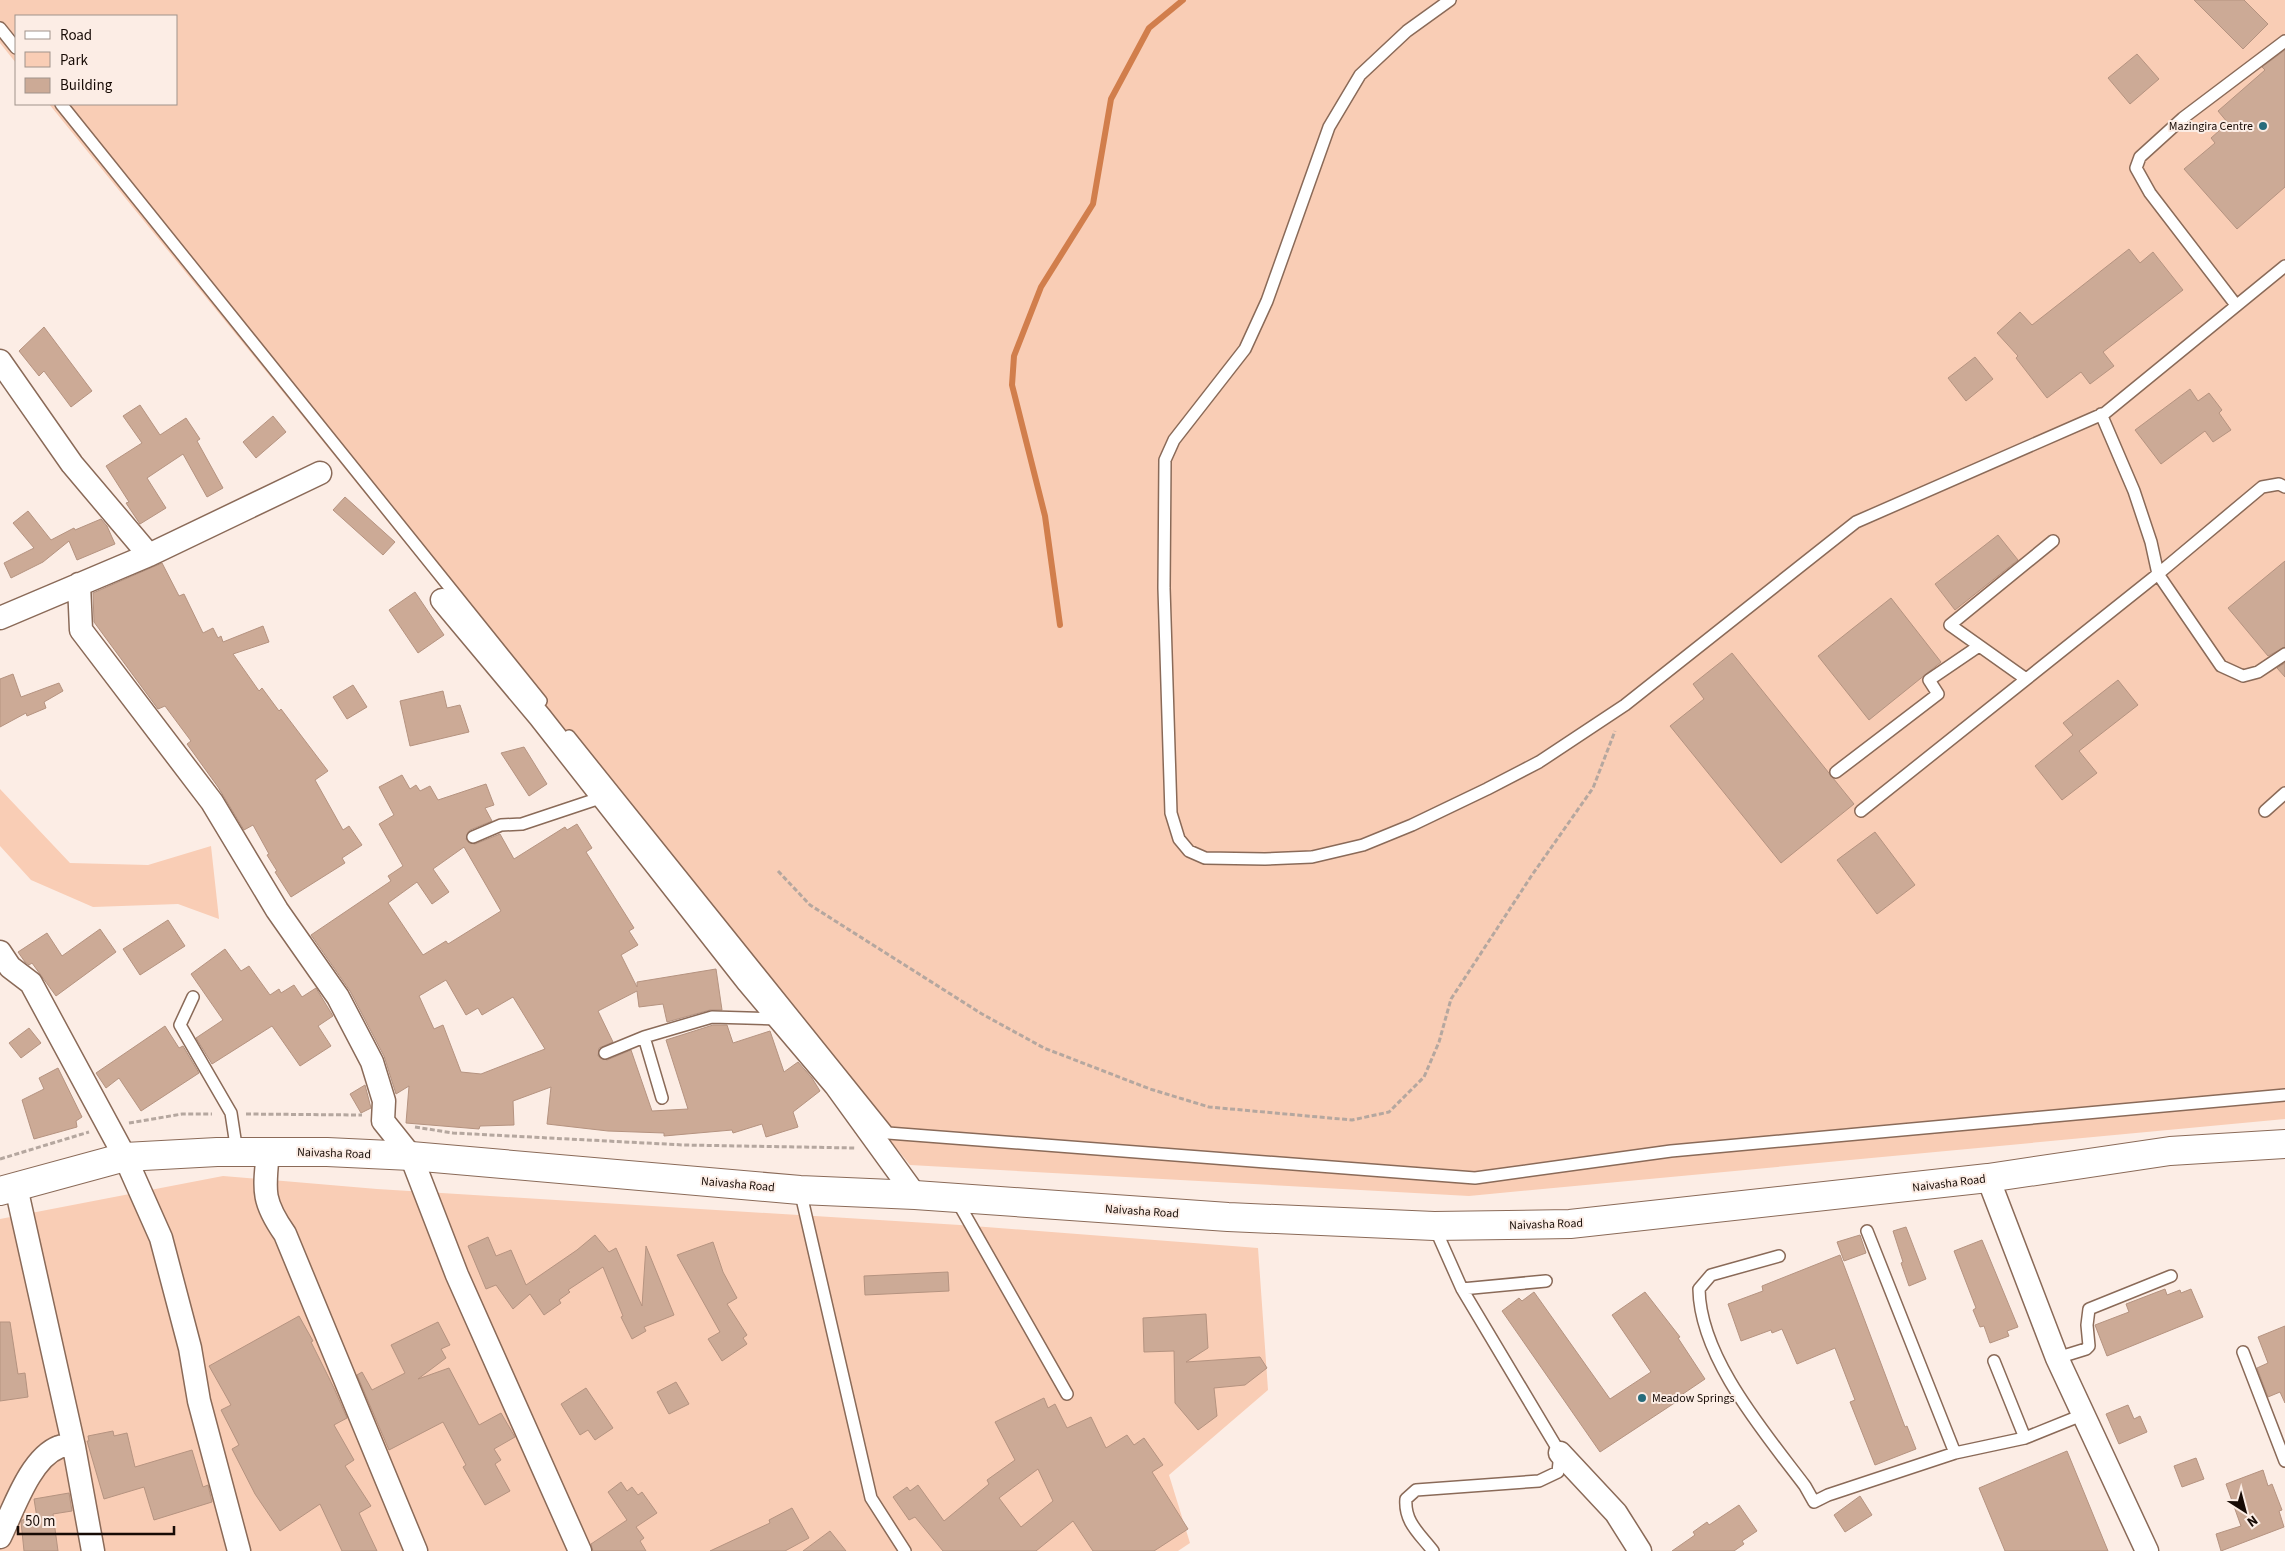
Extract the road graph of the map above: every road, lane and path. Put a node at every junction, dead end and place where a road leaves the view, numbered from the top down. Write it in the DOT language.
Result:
graph roads {
  1 [pos="1450,0"];
  2 [pos="0,28"];
  3 [pos="2285,41"];
  4 [pos="15,47"];
  5 [pos="62,105"];
  6 [pos="2285,266"];
  7 [pos="2236,305"];
  8 [pos="0,361"];
  9 [pos="2101,414"];
  10 [pos="320,473"];
  11 [pos="2285,487"];
  12 [pos="2053,541"];
  13 [pos="149,555"];
  14 [pos="2158,574"];
  15 [pos="79,584"];
  16 [pos="442,600"];
  17 [pos="0,618"];
  18 [pos="1979,646"];
  19 [pos="2285,654"];
  20 [pos="2026,679"];
  21 [pos="1625,705"];
  22 [pos="1836,772"];
  23 [pos="2285,793"];
  24 [pos="603,797"];
  25 [pos="1861,811"];
  26 [pos="2265,811"];
  27 [pos="473,837"];
  28 [pos="778,871"];
  29 [pos="0,952"];
  30 [pos="193,997"];
  31 [pos="780,1019"];
  32 [pos="644,1037"];
  33 [pos="605,1053"];
  34 [pos="2285,1095"];
  35 [pos="662,1098"];
  36 [pos="2285,1144"];
  37 [pos="237,1152"];
  38 [pos="268,1152"];
  39 [pos="411,1156"];
  40 [pos="125,1157"];
  41 [pos="1988,1178"];
  42 [pos="8,1189"];
  43 [pos="800,1190"];
  44 [pos="914,1195"];
  45 [pos="955,1198"];
  46 [pos="1434,1226"];
  47 [pos="1866,1232"];
  48 [pos="1779,1256"];
  49 [pos="2171,1276"];
  50 [pos="1546,1281"];
  51 [pos="1462,1289"];
  52 [pos="2243,1352"];
  53 [pos="2057,1358"];
  54 [pos="1994,1361"];
  55 [pos="1067,1394"];
  56 [pos="2082,1415"];
  57 [pos="2025,1438"];
  58 [pos="74,1448"];
  59 [pos="1560,1452"];
  60 [pos="1955,1452"];
  61 [pos="2285,1461"];
  62 [pos="0,1537"];
  63 [pos="93,1551"];
  64 [pos="239,1551"];
  65 [pos="416,1551"];
  66 [pos="580,1551"];
  67 [pos="905,1551"];
  68 [pos="1434,1551"];
  69 [pos="1640,1551"];
  70 [pos="2147,1551"];
  1 -- 21 [label="lane"];
  2 -- 4 [label="lane"];
  3 -- 7 [label="lane"];
  5 -- 34 [label="lane"];
  6 -- 7 [label="lane"];
  7 -- 9 [label="lane"];
  8 -- 13 [label="street"];
  9 -- 14 [label="lane"];
  9 -- 21 [label="lane"];
  10 -- 13 [label="street"];
  11 -- 14 [label="lane"];
  12 -- 18 [label="lane"];
  13 -- 15 [label="street"];
  14 -- 19 [label="lane"];
  14 -- 20 [label="lane"];
  15 -- 17 [label="street"];
  15 -- 39 [label="street"];
  16 -- 24 [label="street"];
  18 -- 20 [label="lane"];
  18 -- 22 [label="lane"];
  20 -- 25 [label="lane"];
  21 -- 28 [label="path"];
  23 -- 26 [label="lane"];
  24 -- 27 [label="lane"];
  24 -- 31 [label="street"];
  29 -- 40 [label="street"];
  30 -- 37 [label="lane"];
  31 -- 32 [label="lane"];
  31 -- 44 [label="street"];
  32 -- 33 [label="lane"];
  32 -- 35 [label="lane"];
  36 -- 41 [label="main road, Naivasha Road"];
  37 -- 38 [label="main road, Naivasha Road"];
  37 -- 40 [label="main road, Naivasha Road"];
  38 -- 39 [label="main road, Naivasha Road"];
  38 -- 65 [label="street"];
  39 -- 43 [label="main road, Naivasha Road"];
  39 -- 66 [label="street"];
  40 -- 42 [label="main road, Naivasha Road"];
  40 -- 64 [label="street"];
  41 -- 46 [label="main road, Naivasha Road"];
  41 -- 53 [label="street"];
  42 -- 58 [label="street"];
  43 -- 44 [label="main road, Naivasha Road"];
  43 -- 67 [label="lane"];
  44 -- 45 [label="main road, Naivasha Road"];
  45 -- 46 [label="main road, Naivasha Road"];
  45 -- 55 [label="lane"];
  46 -- 51 [label="lane"];
  47 -- 60 [label="lane"];
  48 -- 60 [label="lane"];
  49 -- 53 [label="lane"];
  50 -- 51 [label="lane"];
  51 -- 59 [label="lane"];
  52 -- 61 [label="lane"];
  53 -- 56 [label="street"];
  54 -- 57 [label="lane"];
  56 -- 57 [label="lane"];
  56 -- 70 [label="street"];
  57 -- 60 [label="lane"];
  58 -- 62 [label="street"];
  58 -- 63 [label="street"];
  59 -- 68 [label="lane"];
  59 -- 69 [label="street"];
}
